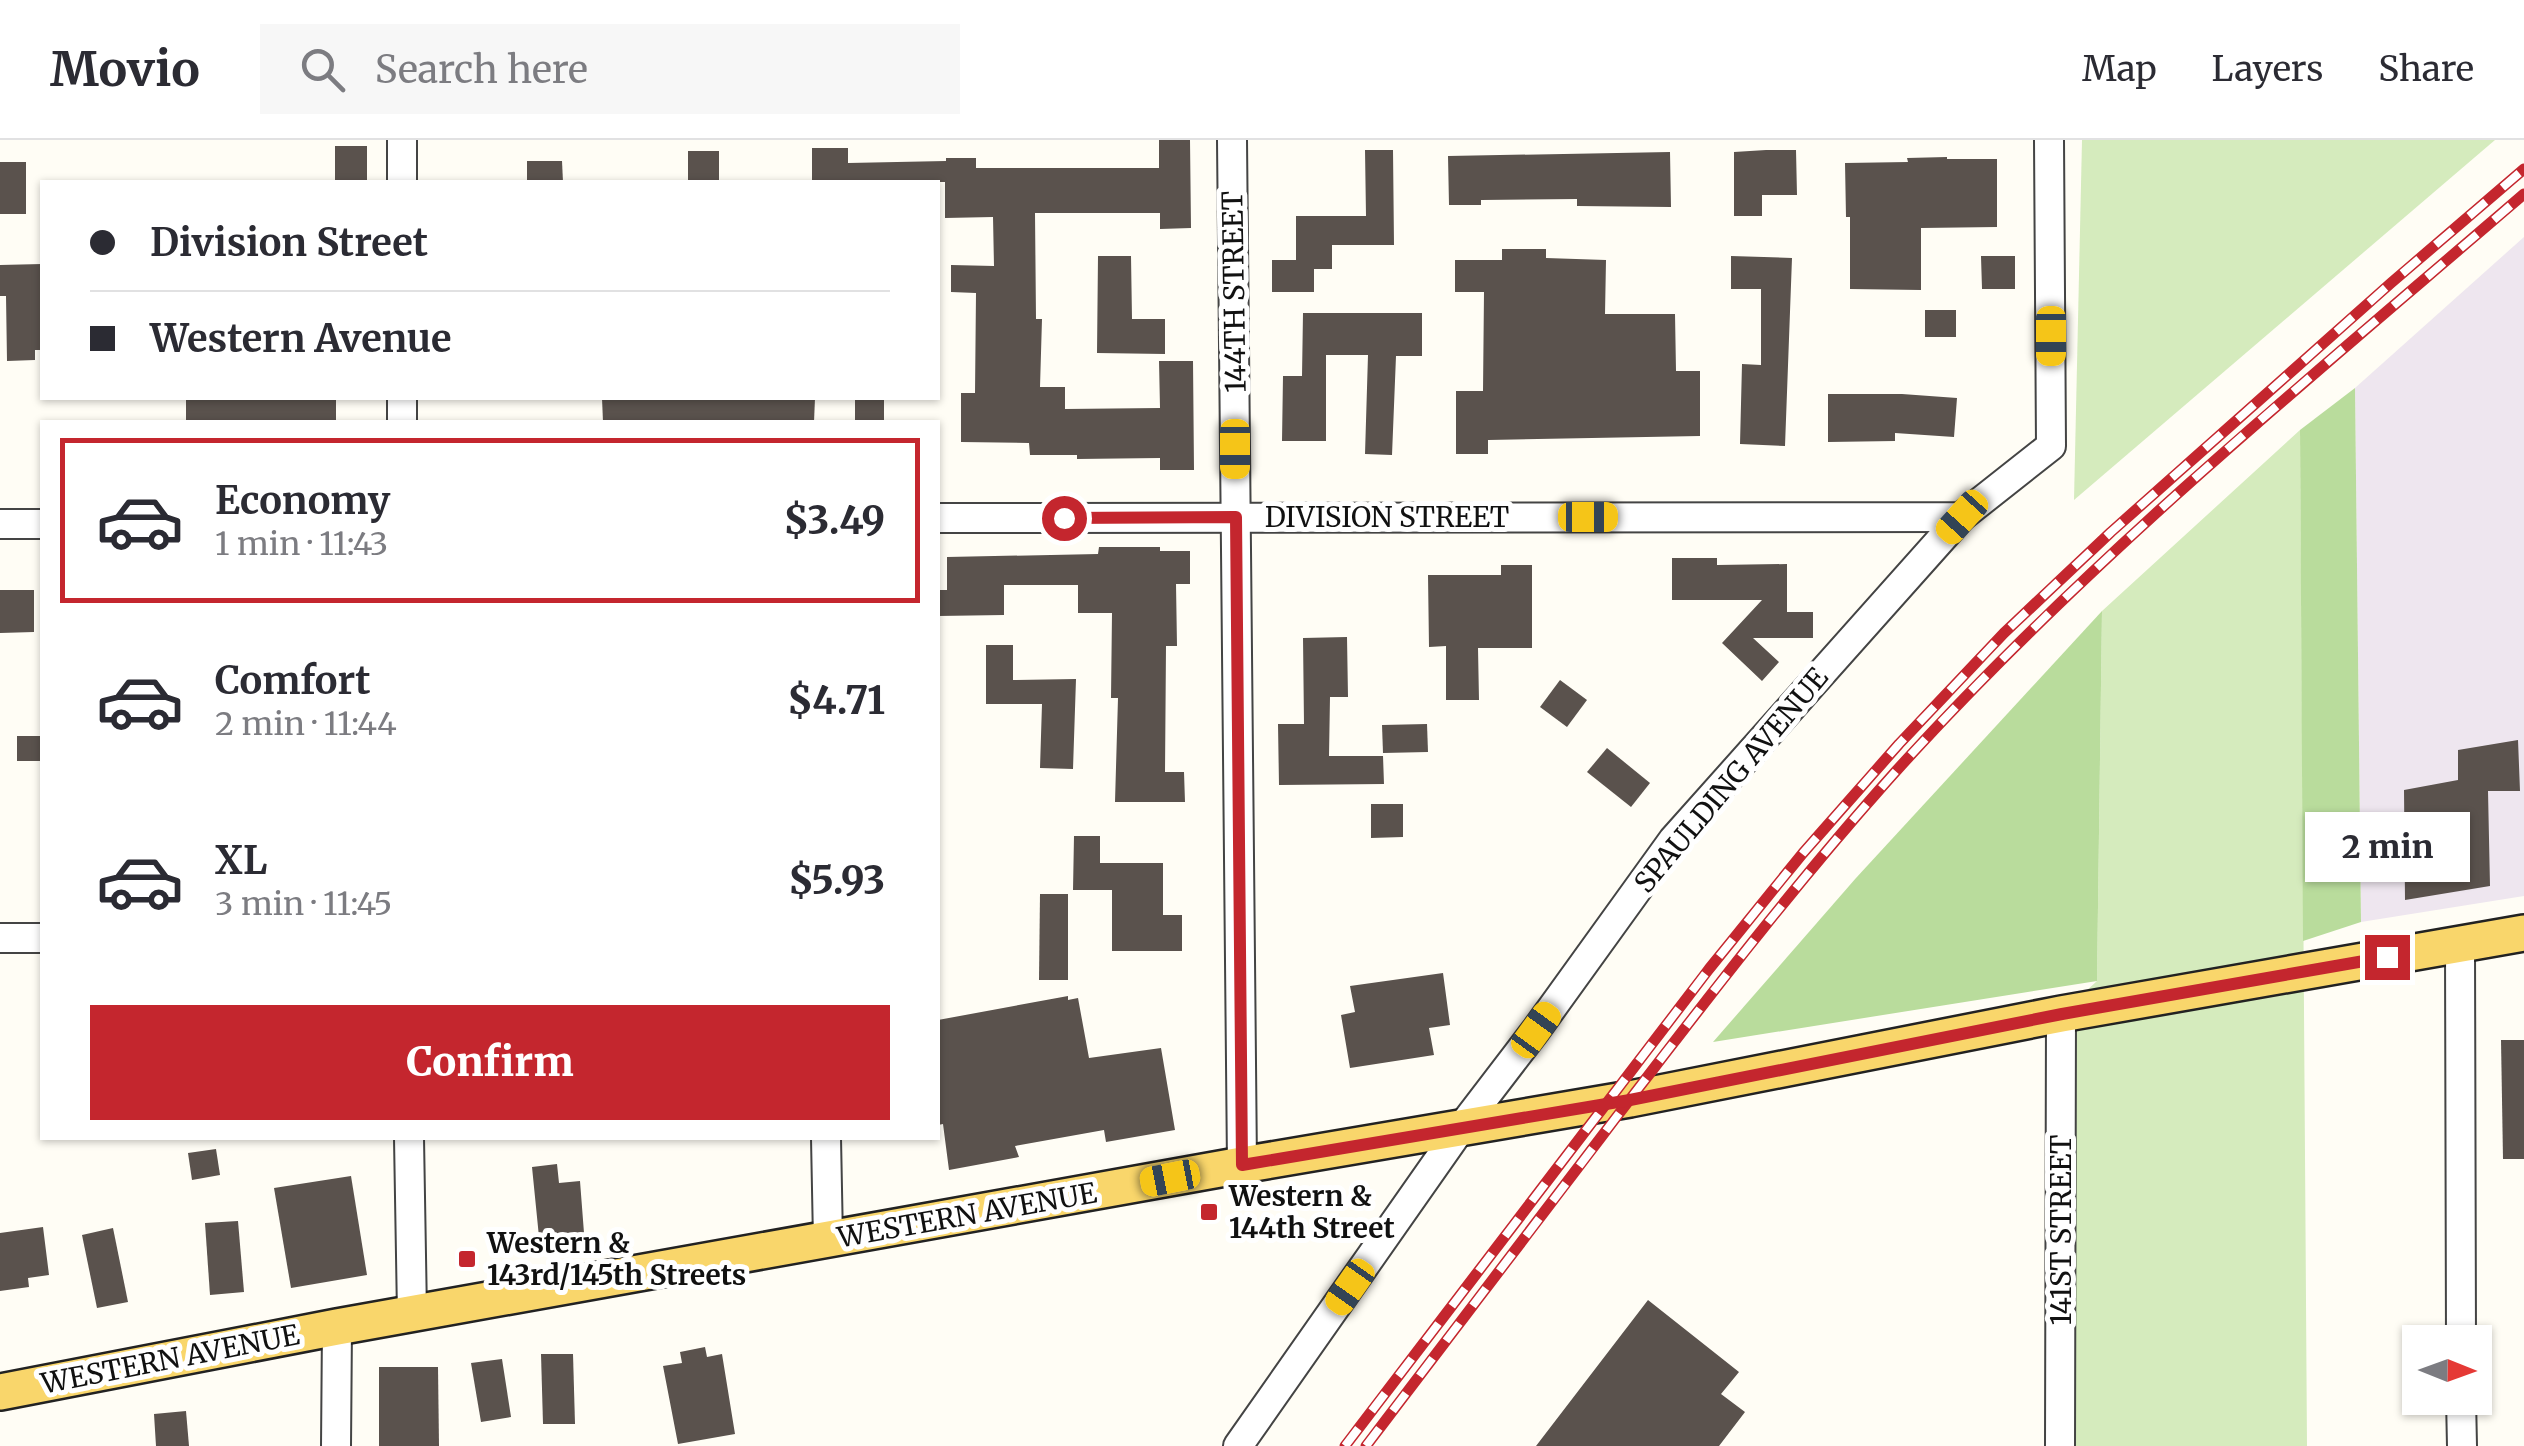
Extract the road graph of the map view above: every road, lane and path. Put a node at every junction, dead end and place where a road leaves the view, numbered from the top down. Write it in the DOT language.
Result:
graph roads {
  1 [pos="402,140"];
  2 [pos="1232,140"];
  3 [pos="2048,140"];
  4 [pos="402,180"];
  5 [pos="1236,517"];
  6 [pos="1962,517"];
  7 [pos="940,518"];
  8 [pos="0,524"];
  9 [pos="40,524"];
  10 [pos="2524,932"];
  11 [pos="0,938"];
  12 [pos="40,938"];
  13 [pos="2460,944"];
  14 [pos="2062,1014"];
  15 [pos="1462,1128"];
  16 [pos="409,1140"];
  17 [pos="826,1140"];
  18 [pos="1242,1165"];
  19 [pos="828,1240"];
  20 [pos="412,1314"];
  21 [pos="2461,1325"];
  22 [pos="337,1328"];
  23 [pos="0,1392"];
  24 [pos="2461,1415"];
  25 [pos="336,1446"];
  26 [pos="1238,1446"];
  27 [pos="2060,1446"];
  28 [pos="2462,1446"];
  1 -- 4 [label="street"];
  2 -- 5 [label="street, 144TH STREET"];
  3 -- 6 [label="street"];
  5 -- 6 [label="street, DIVISION STREET"];
  5 -- 7 [label="street, DIVISION STREET"];
  5 -- 18 [label="street, 144TH STREET"];
  6 -- 15 [label="street, SPAULDING AVENUE"];
  8 -- 9 [label="street"];
  10 -- 13 [label="main road, WESTERN AVENUE"];
  11 -- 12 [label="street"];
  13 -- 14 [label="main road, WESTERN AVENUE"];
  13 -- 21 [label="street"];
  14 -- 15 [label="main road, WESTERN AVENUE"];
  14 -- 27 [label="street, 141ST STREET"];
  15 -- 18 [label="main road, WESTERN AVENUE"];
  15 -- 26 [label="street, SPAULDING AVENUE"];
  16 -- 20 [label="street"];
  17 -- 19 [label="street"];
  18 -- 19 [label="main road, WESTERN AVENUE"];
  19 -- 20 [label="main road, WESTERN AVENUE"];
  20 -- 22 [label="main road, WESTERN AVENUE"];
  22 -- 23 [label="main road, WESTERN AVENUE"];
  22 -- 25 [label="street"];
  24 -- 28 [label="street"];
}
